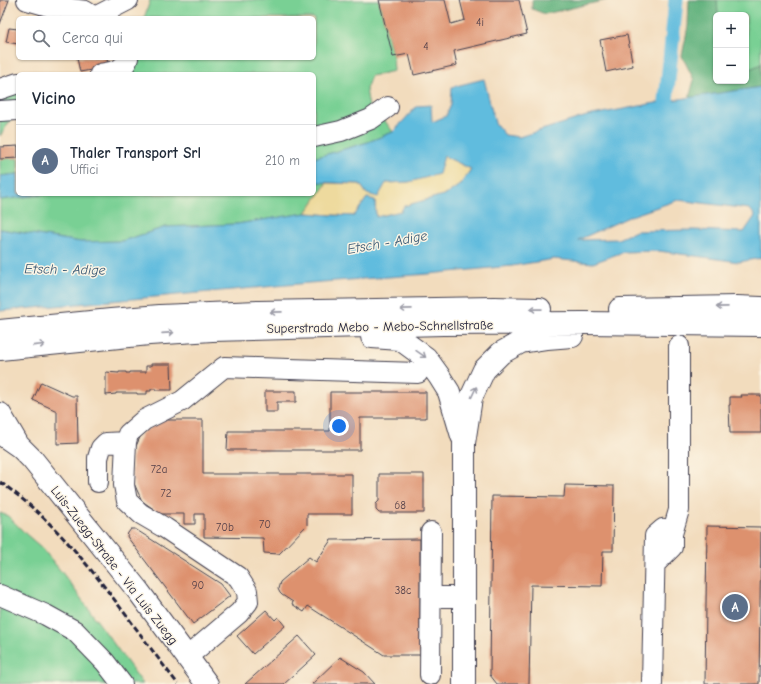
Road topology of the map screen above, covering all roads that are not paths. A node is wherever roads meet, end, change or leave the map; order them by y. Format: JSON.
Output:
{"nodes":[{"id":1,"x":27,"y":0,"type":"edge"},
{"id":2,"x":128,"y":0,"type":"edge"},
{"id":3,"x":93,"y":16,"type":"edge"},
{"id":4,"x":100,"y":16,"type":"edge"},
{"id":5,"x":128,"y":60,"type":"edge"},
{"id":6,"x":111,"y":72,"type":"edge"},
{"id":7,"x":16,"y":84,"type":"edge"},
{"id":8,"x":0,"y":89,"type":"edge"},
{"id":9,"x":388,"y":107,"type":"dead end"},
{"id":10,"x":16,"y":110,"type":"edge"},
{"id":11,"x":0,"y":111,"type":"edge"},
{"id":12,"x":316,"y":137,"type":"edge"},
{"id":13,"x":758,"y":320,"type":"edge"},
{"id":14,"x":347,"y":327,"type":"junction"},
{"id":15,"x":0,"y":331,"type":"edge"},
{"id":16,"x":679,"y":346,"type":"dead end"},
{"id":17,"x":0,"y":349,"type":"edge"},
{"id":18,"x":418,"y":373,"type":"dead end"},
{"id":19,"x":0,"y":414,"type":"edge"},
{"id":20,"x":0,"y":433,"type":"edge"},
{"id":21,"x":126,"y":442,"type":"junction"},
{"id":22,"x":464,"y":443,"type":"junction"},
{"id":23,"x":20,"y":447,"type":"junction"},
{"id":24,"x":98,"y":482,"type":"dead end"},
{"id":25,"x":431,"y":532,"type":"dead end"},
{"id":26,"x":0,"y":595,"type":"edge"},
{"id":27,"x":431,"y":597,"type":"junction"},
{"id":28,"x":464,"y":597,"type":"junction"},
{"id":29,"x":187,"y":657,"type":"junction"},
{"id":30,"x":430,"y":676,"type":"dead end"},
{"id":31,"x":122,"y":684,"type":"edge"},
{"id":32,"x":207,"y":684,"type":"edge"},
{"id":33,"x":464,"y":684,"type":"edge"},
{"id":34,"x":652,"y":684,"type":"edge"}],
"edges":[{"from":1,"to":3,"type":"street"},
{"from":2,"to":4,"type":"street"},
{"from":5,"to":6,"type":"street"},
{"from":7,"to":8,"type":"street"},
{"from":9,"to":12,"type":"street"},
{"from":10,"to":11,"type":"street"},
{"from":13,"to":14,"type":"main road","name":"Superstrada Mebo - Mebo-Schnellstraße"},
{"from":13,"to":15,"type":"main road","name":"Superstrada Mebo - Mebo-Schnellstraße","one_way":true},
{"from":22,"to":13,"type":"main road","one_way":true},
{"from":17,"to":14,"type":"main road","name":"Superstrada Mebo - Mebo-Schnellstraße","one_way":true},
{"from":14,"to":22,"type":"main road","one_way":true},
{"from":16,"to":34,"type":"street"},
{"from":18,"to":21,"type":"street"},
{"from":19,"to":23,"type":"main road","name":"Luis-Zuegg-Straße - Via Luis Zuegg"},
{"from":20,"to":23,"type":"main road","name":"Luis-Zuegg-Straße - Via Luis Zuegg"},
{"from":21,"to":24,"type":"street"},
{"from":21,"to":29,"type":"street"},
{"from":22,"to":28,"type":"main road"},
{"from":23,"to":29,"type":"main road","name":"Luis-Zuegg-Straße - Via Luis Zuegg"},
{"from":25,"to":27,"type":"street"},
{"from":26,"to":31,"type":"street"},
{"from":27,"to":28,"type":"street"},
{"from":27,"to":30,"type":"street"},
{"from":28,"to":33,"type":"main road"},
{"from":29,"to":32,"type":"main road","name":"Luis-Zuegg-Straße - Via Luis Zuegg"}]}
